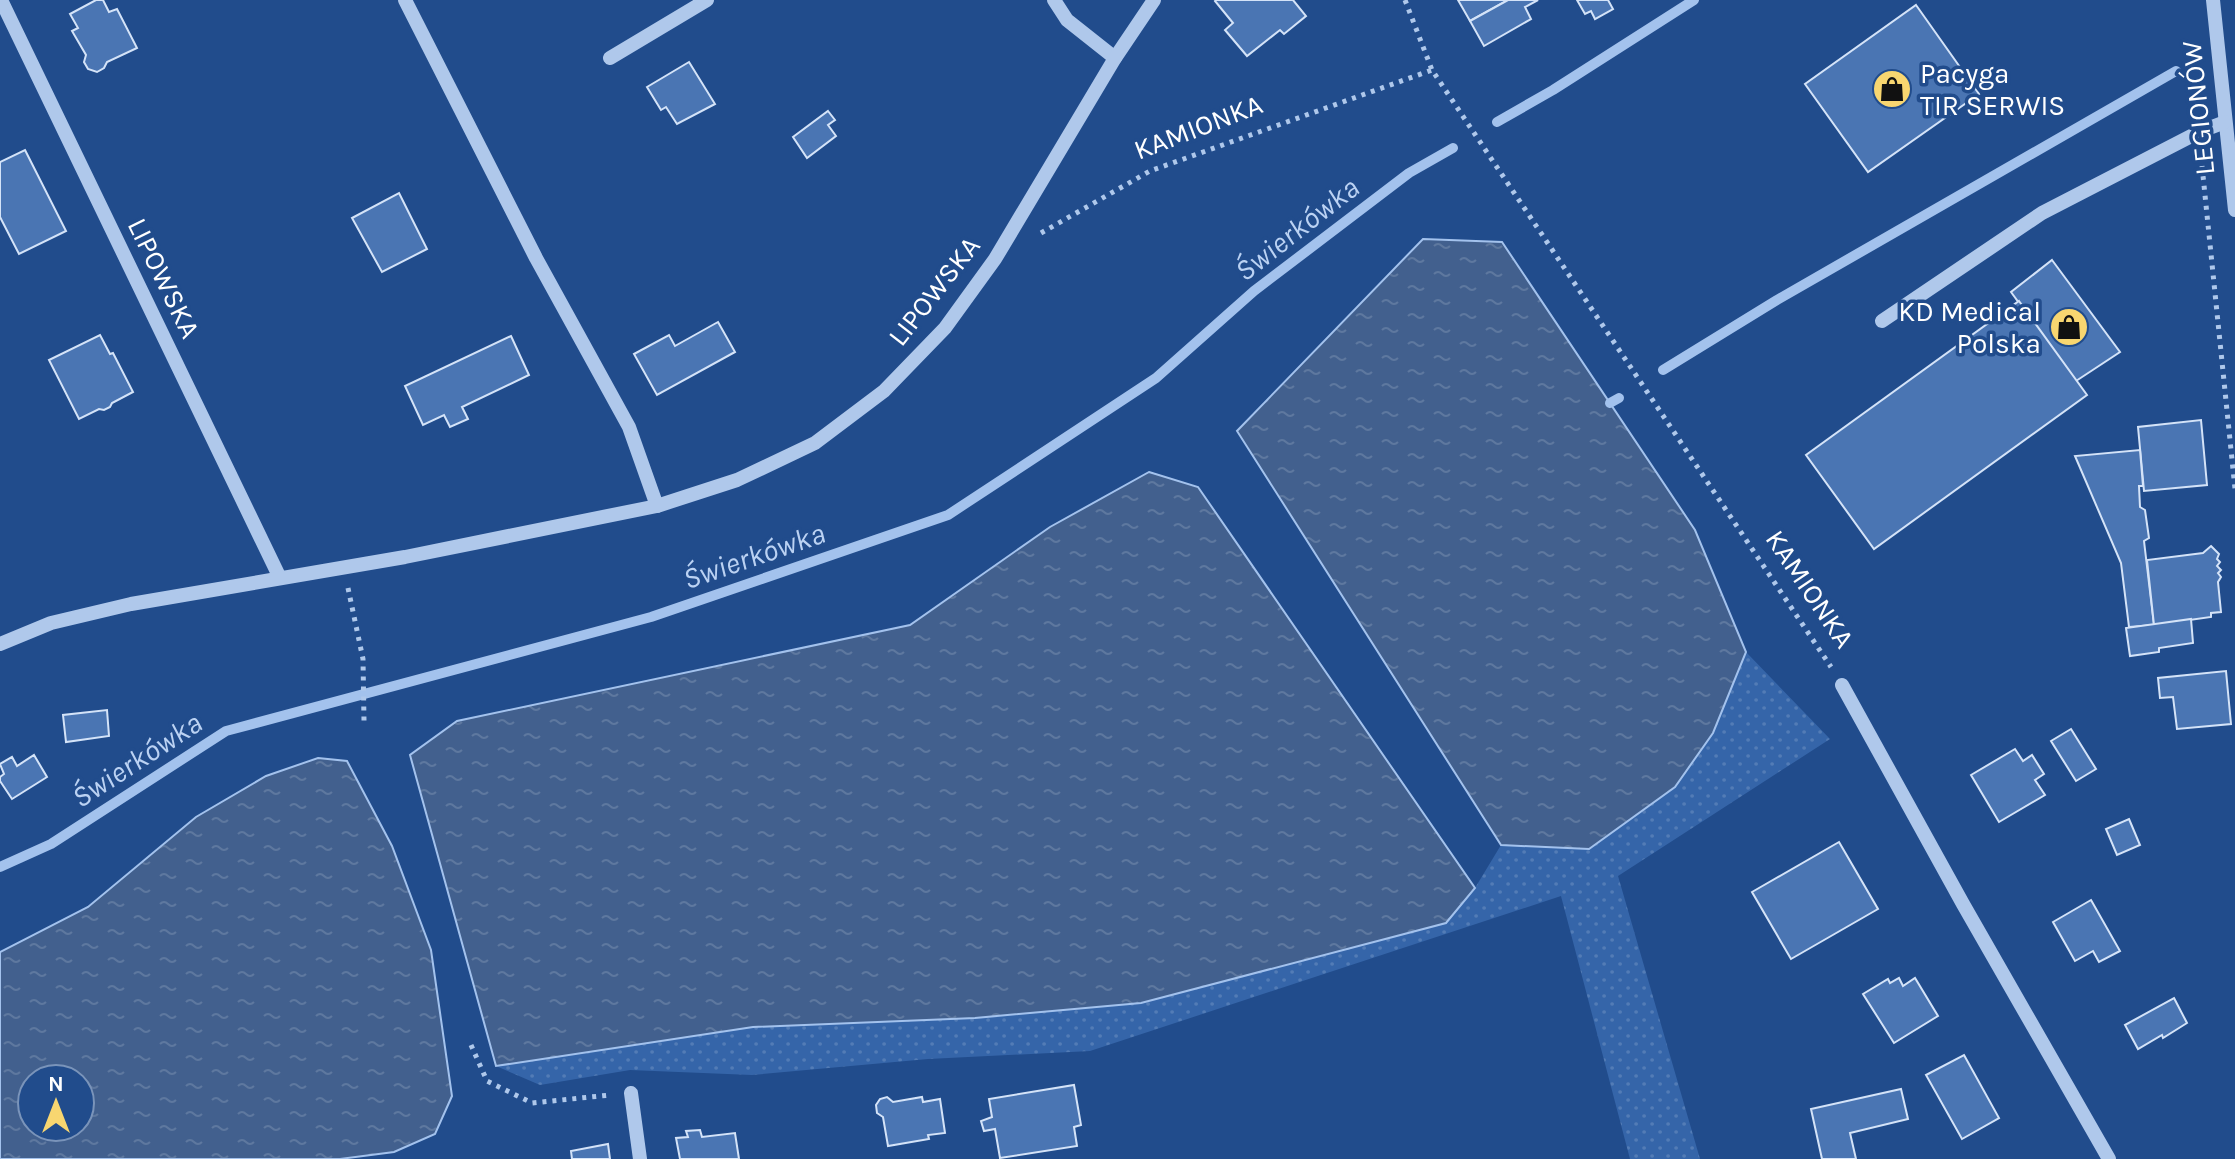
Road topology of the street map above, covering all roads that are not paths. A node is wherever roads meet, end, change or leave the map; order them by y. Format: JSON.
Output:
{"nodes":[{"id":1,"x":1,"y":0,"type":"edge"},
{"id":2,"x":405,"y":0,"type":"edge"},
{"id":3,"x":707,"y":0,"type":"edge"},
{"id":4,"x":1054,"y":0,"type":"edge"},
{"id":5,"x":1154,"y":0,"type":"edge"},
{"id":6,"x":2213,"y":0,"type":"edge"},
{"id":7,"x":610,"y":58,"type":"dead end"},
{"id":8,"x":1115,"y":58,"type":"junction"},
{"id":9,"x":2225,"y":122,"type":"junction"},
{"id":10,"x":2235,"y":210,"type":"edge"},
{"id":11,"x":1882,"y":321,"type":"dead end"},
{"id":12,"x":657,"y":506,"type":"junction"},
{"id":13,"x":280,"y":578,"type":"junction"},
{"id":14,"x":0,"y":644,"type":"edge"},
{"id":15,"x":1842,"y":685,"type":"road end"},
{"id":16,"x":631,"y":1093,"type":"road end"},
{"id":17,"x":640,"y":1159,"type":"edge"},
{"id":18,"x":2109,"y":1159,"type":"edge"}],
"edges":[{"from":1,"to":13,"type":"street","name":"LIPOWSKA"},
{"from":2,"to":12,"type":"street"},
{"from":3,"to":7,"type":"street"},
{"from":4,"to":8,"type":"street"},
{"from":5,"to":8,"type":"street","name":"LIPOWSKA"},
{"from":6,"to":9,"type":"street","name":"LEGIONÓW"},
{"from":8,"to":12,"type":"street","name":"LIPOWSKA"},
{"from":9,"to":10,"type":"street","name":"LEGIONÓW"},
{"from":9,"to":11,"type":"street"},
{"from":12,"to":13,"type":"street","name":"LIPOWSKA"},
{"from":13,"to":14,"type":"street","name":"LIPOWSKA"},
{"from":15,"to":18,"type":"street","name":"KAMIONKA"},
{"from":16,"to":17,"type":"street"}]}
